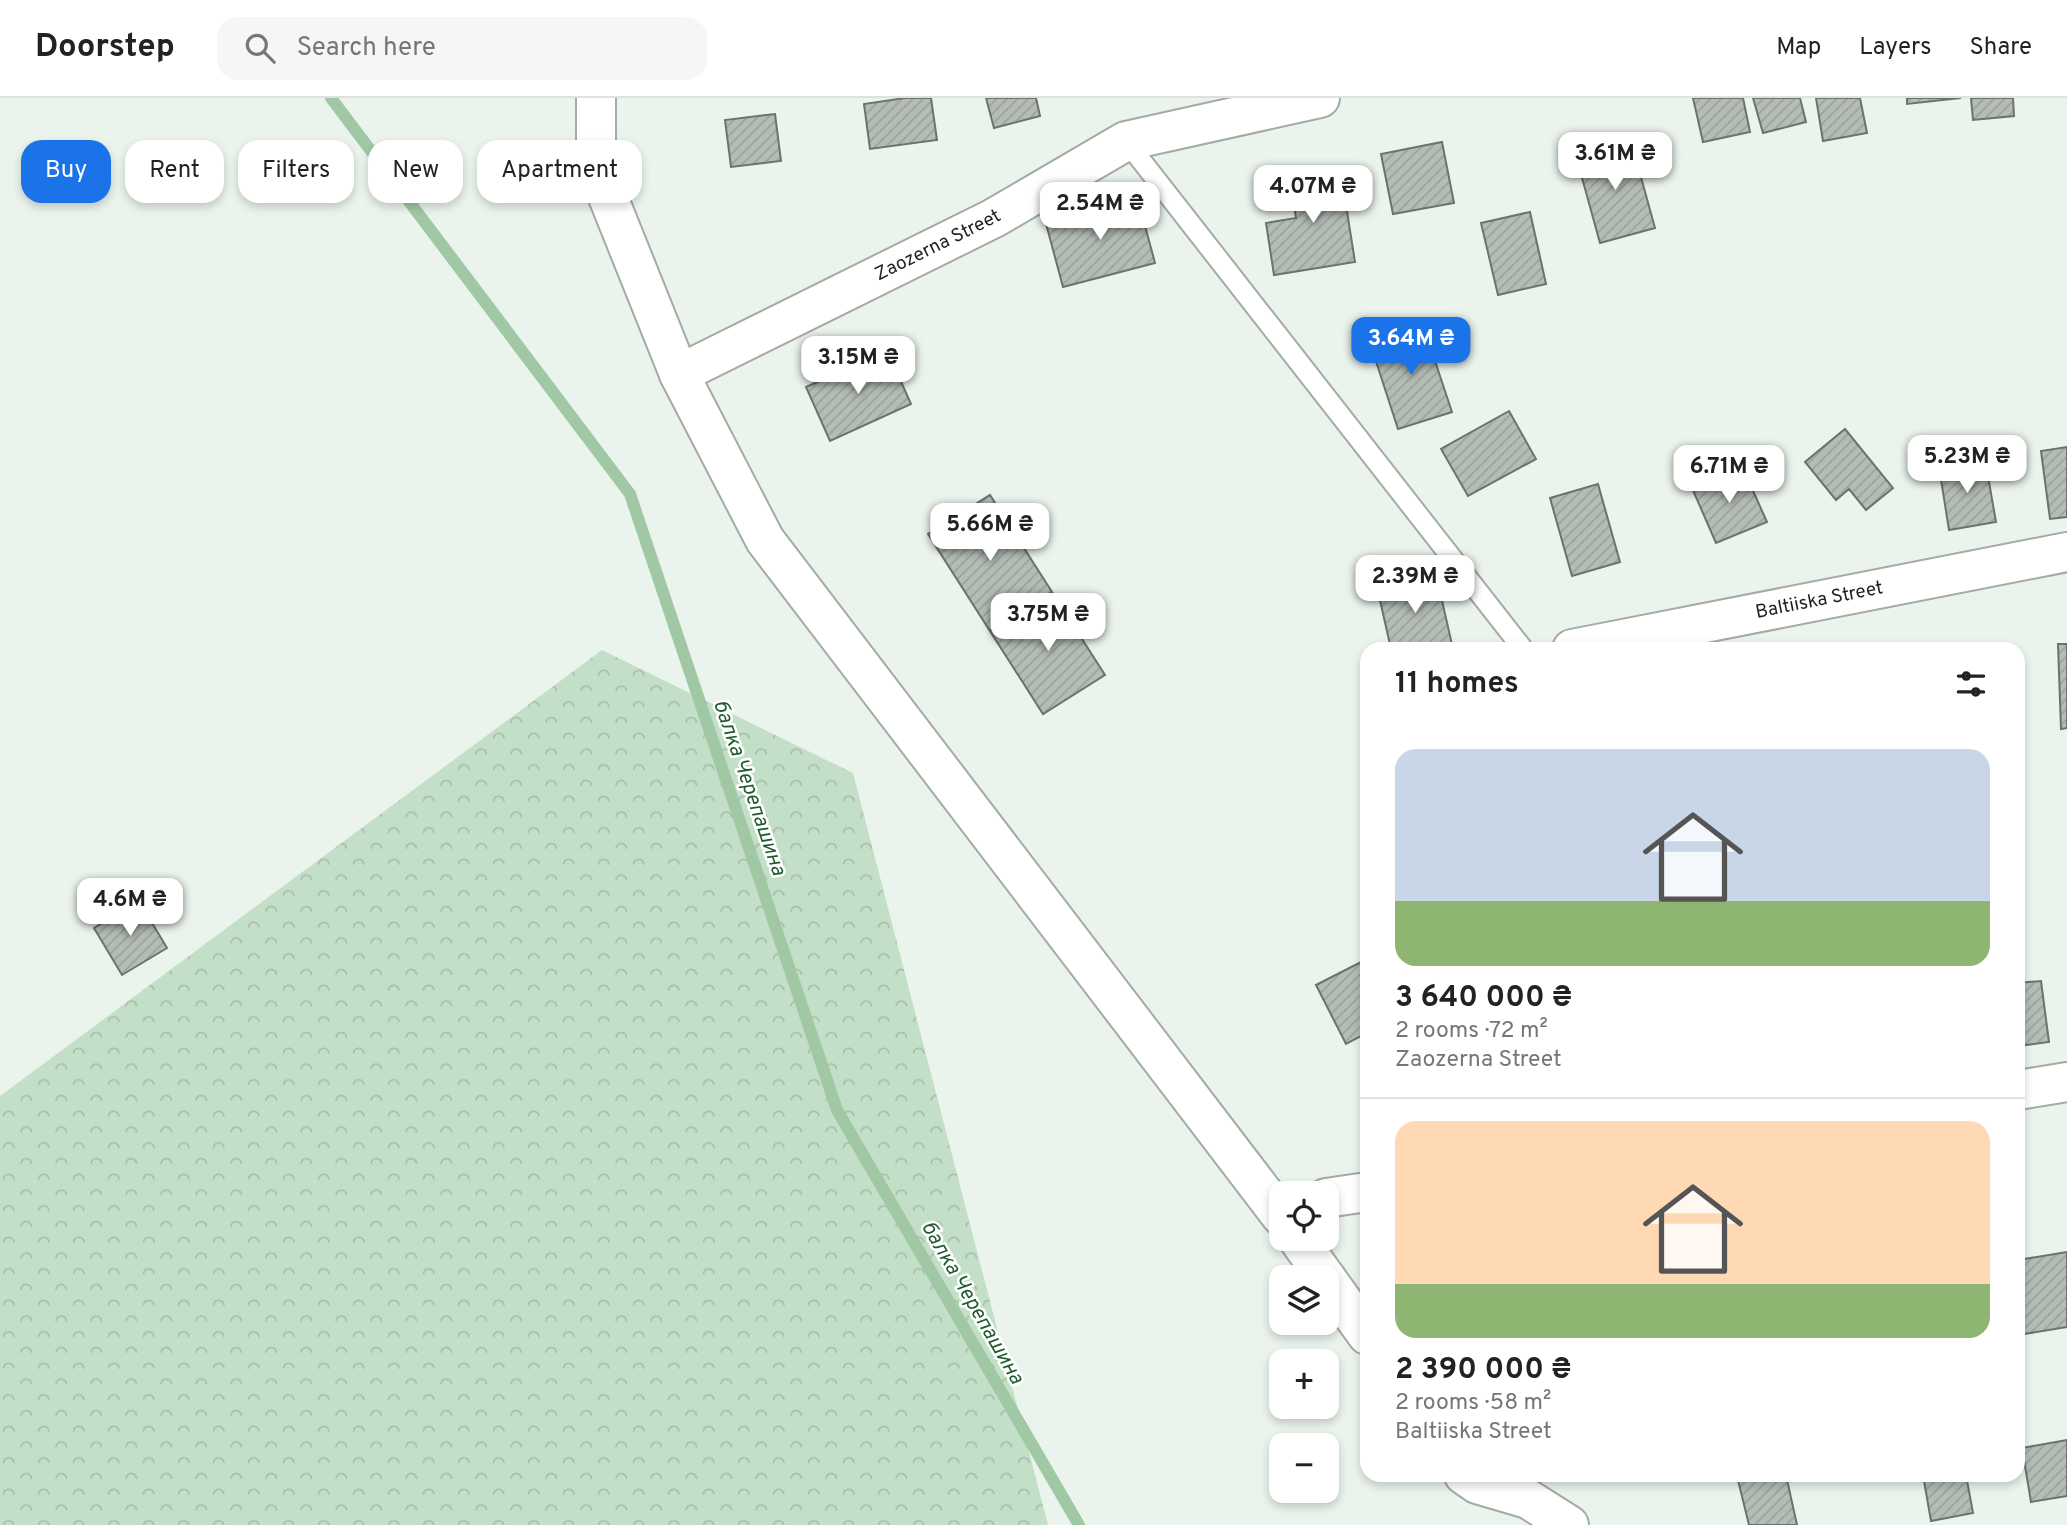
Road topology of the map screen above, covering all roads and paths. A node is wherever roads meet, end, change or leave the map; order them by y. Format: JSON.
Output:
{"nodes":[{"id":1,"x":596,"y":98,"type":"edge"},
{"id":2,"x":1321,"y":98,"type":"edge"},
{"id":3,"x":1126,"y":141,"type":"junction"},
{"id":4,"x":679,"y":374,"type":"junction"},
{"id":5,"x":2067,"y":552,"type":"edge"},
{"id":6,"x":1518,"y":642,"type":"edge"},
{"id":7,"x":1608,"y":642,"type":"edge"},
{"id":8,"x":2067,"y":1082,"type":"edge"},
{"id":9,"x":2025,"y":1089,"type":"edge"},
{"id":10,"x":1360,"y":1193,"type":"edge"},
{"id":11,"x":1339,"y":1196,"type":"edge"},
{"id":12,"x":1269,"y":1197,"type":"edge"},
{"id":13,"x":1339,"y":1296,"type":"edge"},
{"id":14,"x":1360,"y":1325,"type":"edge"},
{"id":15,"x":1474,"y":1482,"type":"edge"},
{"id":16,"x":1569,"y":1525,"type":"edge"}],
"edges":[{"from":1,"to":4,"type":"street"},
{"from":2,"to":3,"type":"street","name":"Zaozerna Street"},
{"from":3,"to":4,"type":"street","name":"Zaozerna Street"},
{"from":3,"to":6,"type":"lane"},
{"from":4,"to":12,"type":"street"},
{"from":5,"to":7,"type":"street","name":"Baltiiska Street"},
{"from":8,"to":9,"type":"street"},
{"from":10,"to":11,"type":"street"},
{"from":13,"to":14,"type":"street"},
{"from":15,"to":16,"type":"street"}]}
